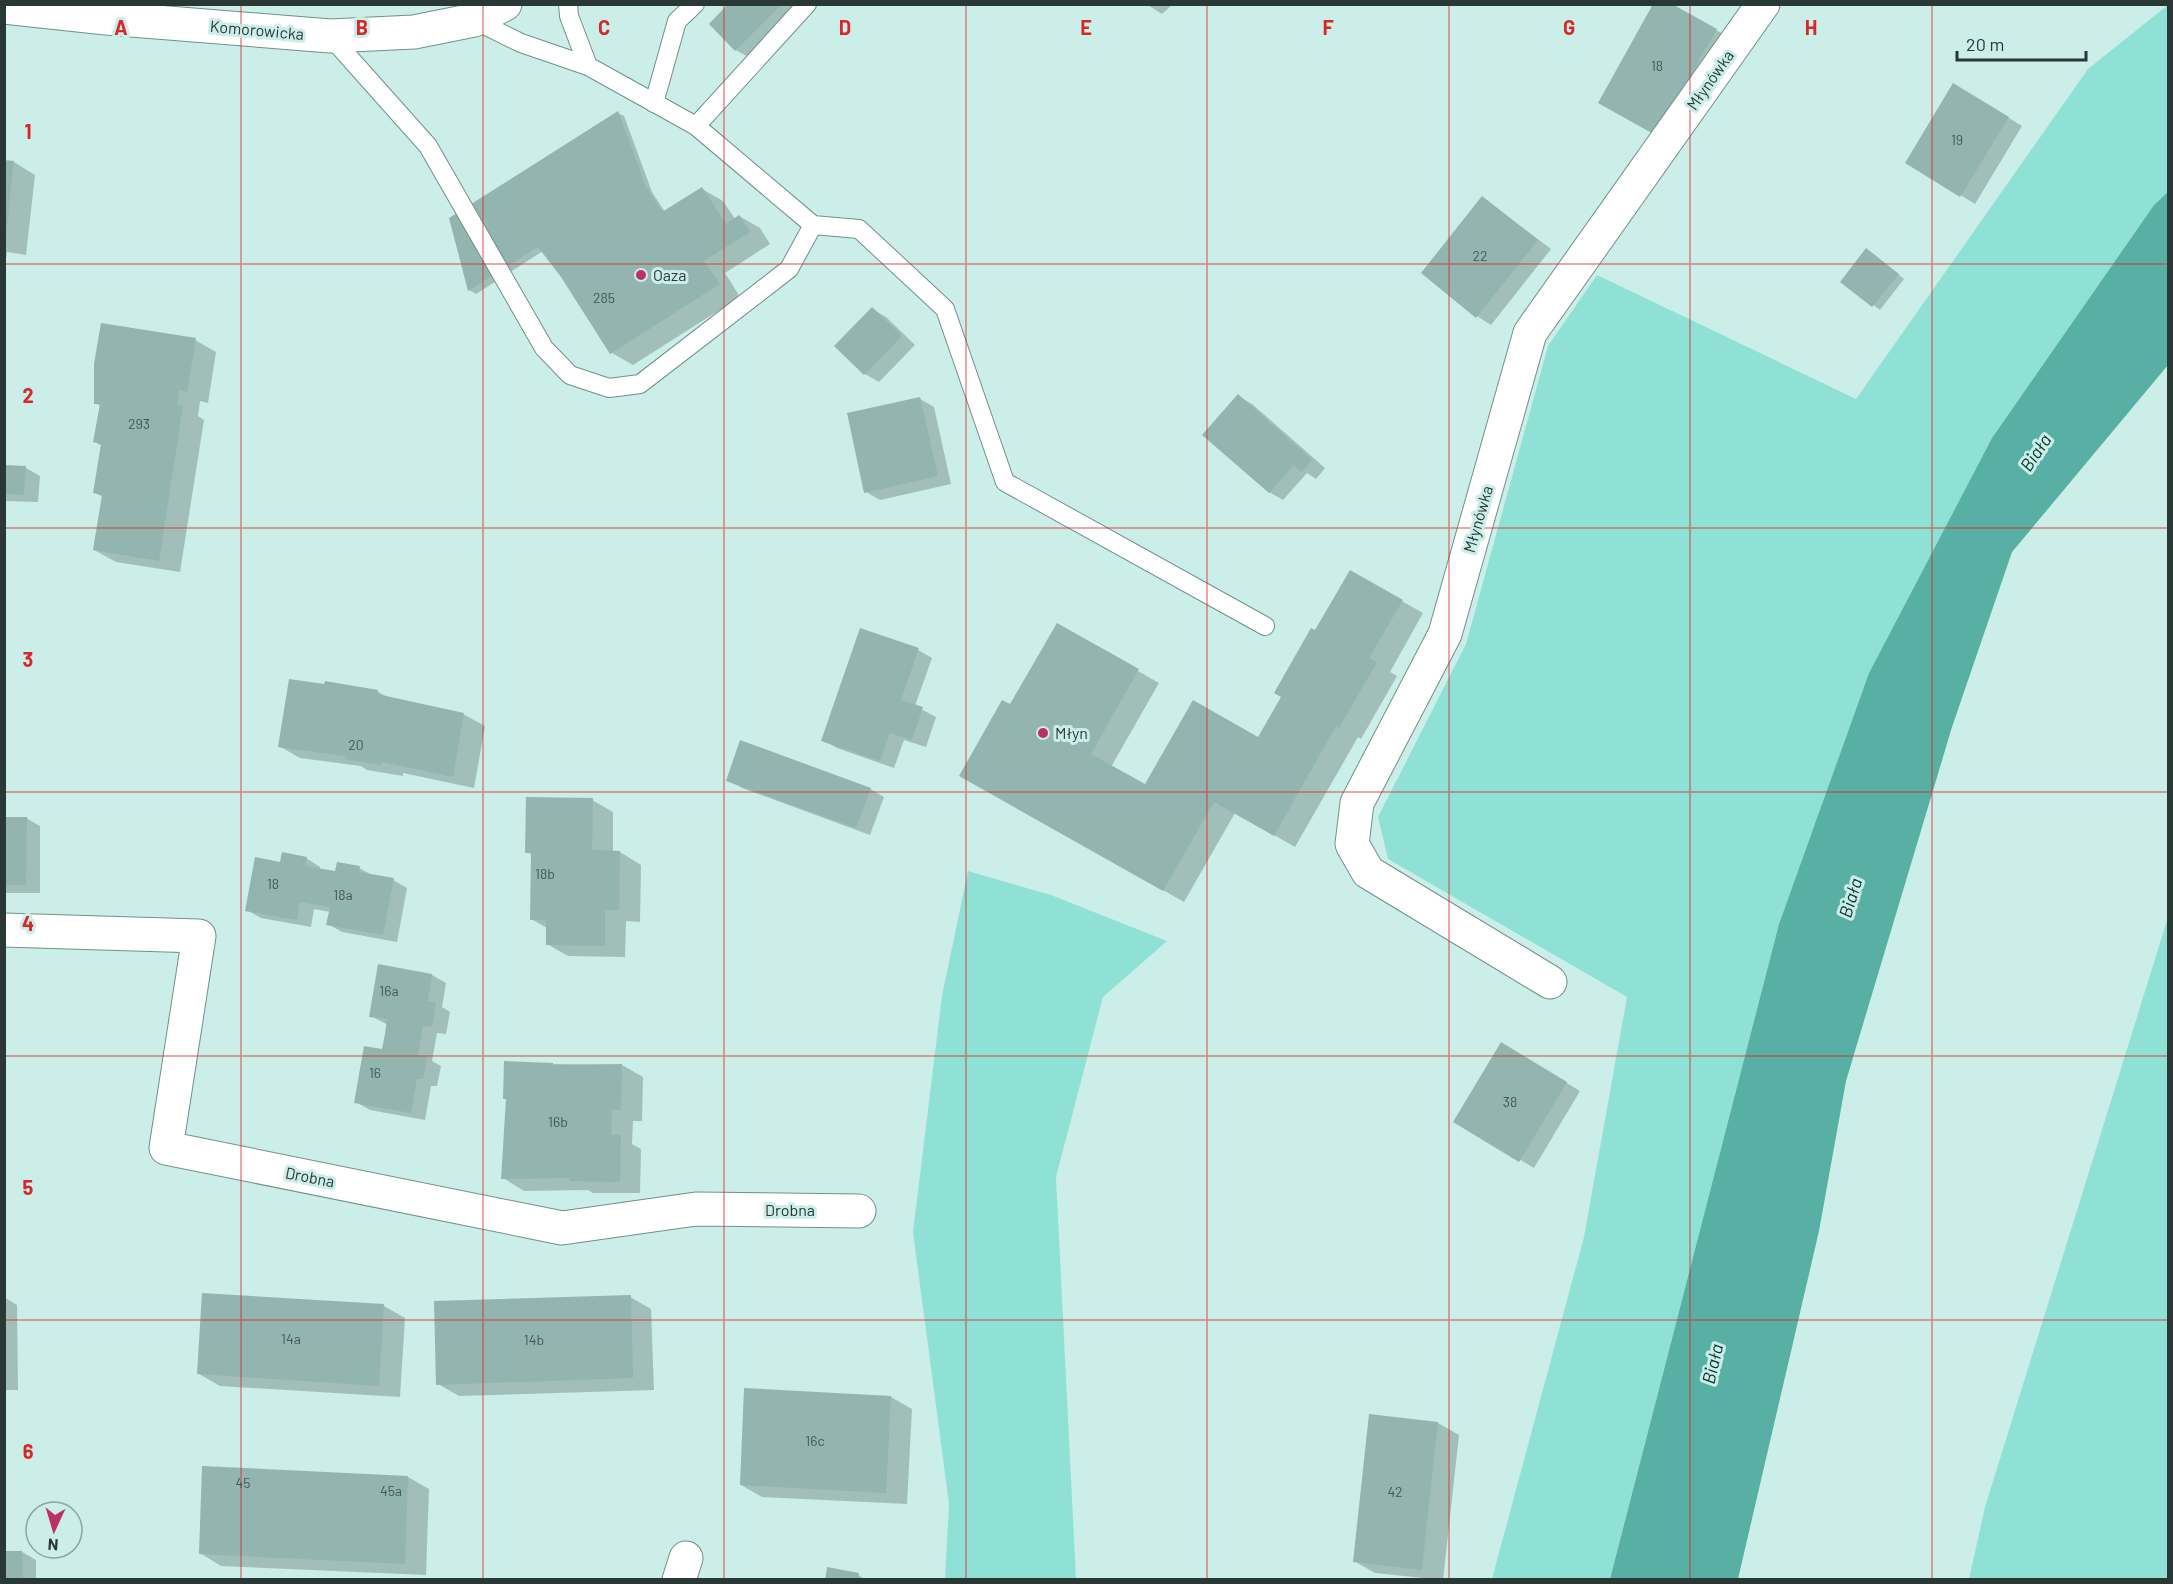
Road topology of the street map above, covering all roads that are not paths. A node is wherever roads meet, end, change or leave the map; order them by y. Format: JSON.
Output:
{"nodes":[{"id":1,"x":505,"y":4,"type":"edge"},
{"id":2,"x":568,"y":4,"type":"edge"},
{"id":3,"x":695,"y":4,"type":"edge"},
{"id":4,"x":807,"y":4,"type":"edge"},
{"id":5,"x":1763,"y":4,"type":"edge"},
{"id":6,"x":4,"y":7,"type":"edge"},
{"id":7,"x":474,"y":21,"type":"junction"},
{"id":8,"x":330,"y":36,"type":"junction"},
{"id":9,"x":588,"y":66,"type":"junction"},
{"id":10,"x":654,"y":103,"type":"junction"},
{"id":11,"x":696,"y":126,"type":"junction"},
{"id":12,"x":813,"y":225,"type":"junction"},
{"id":13,"x":1265,"y":626,"type":"dead end"},
{"id":14,"x":4,"y":930,"type":"edge"},
{"id":15,"x":1550,"y":982,"type":"dead end"},
{"id":16,"x":859,"y":1211,"type":"dead end"}],
"edges":[{"from":1,"to":7,"type":"street","name":"Komorowicka"},
{"from":2,"to":9,"type":"lane"},
{"from":3,"to":10,"type":"lane"},
{"from":4,"to":11,"type":"lane"},
{"from":5,"to":15,"type":"street","name":"Młynówka"},
{"from":6,"to":8,"type":"street","name":"Komorowicka"},
{"from":7,"to":8,"type":"street","name":"Komorowicka"},
{"from":7,"to":9,"type":"lane"},
{"from":8,"to":12,"type":"lane"},
{"from":9,"to":10,"type":"lane"},
{"from":10,"to":11,"type":"lane"},
{"from":11,"to":12,"type":"lane"},
{"from":12,"to":13,"type":"lane"},
{"from":14,"to":16,"type":"street","name":"Drobna"}]}
